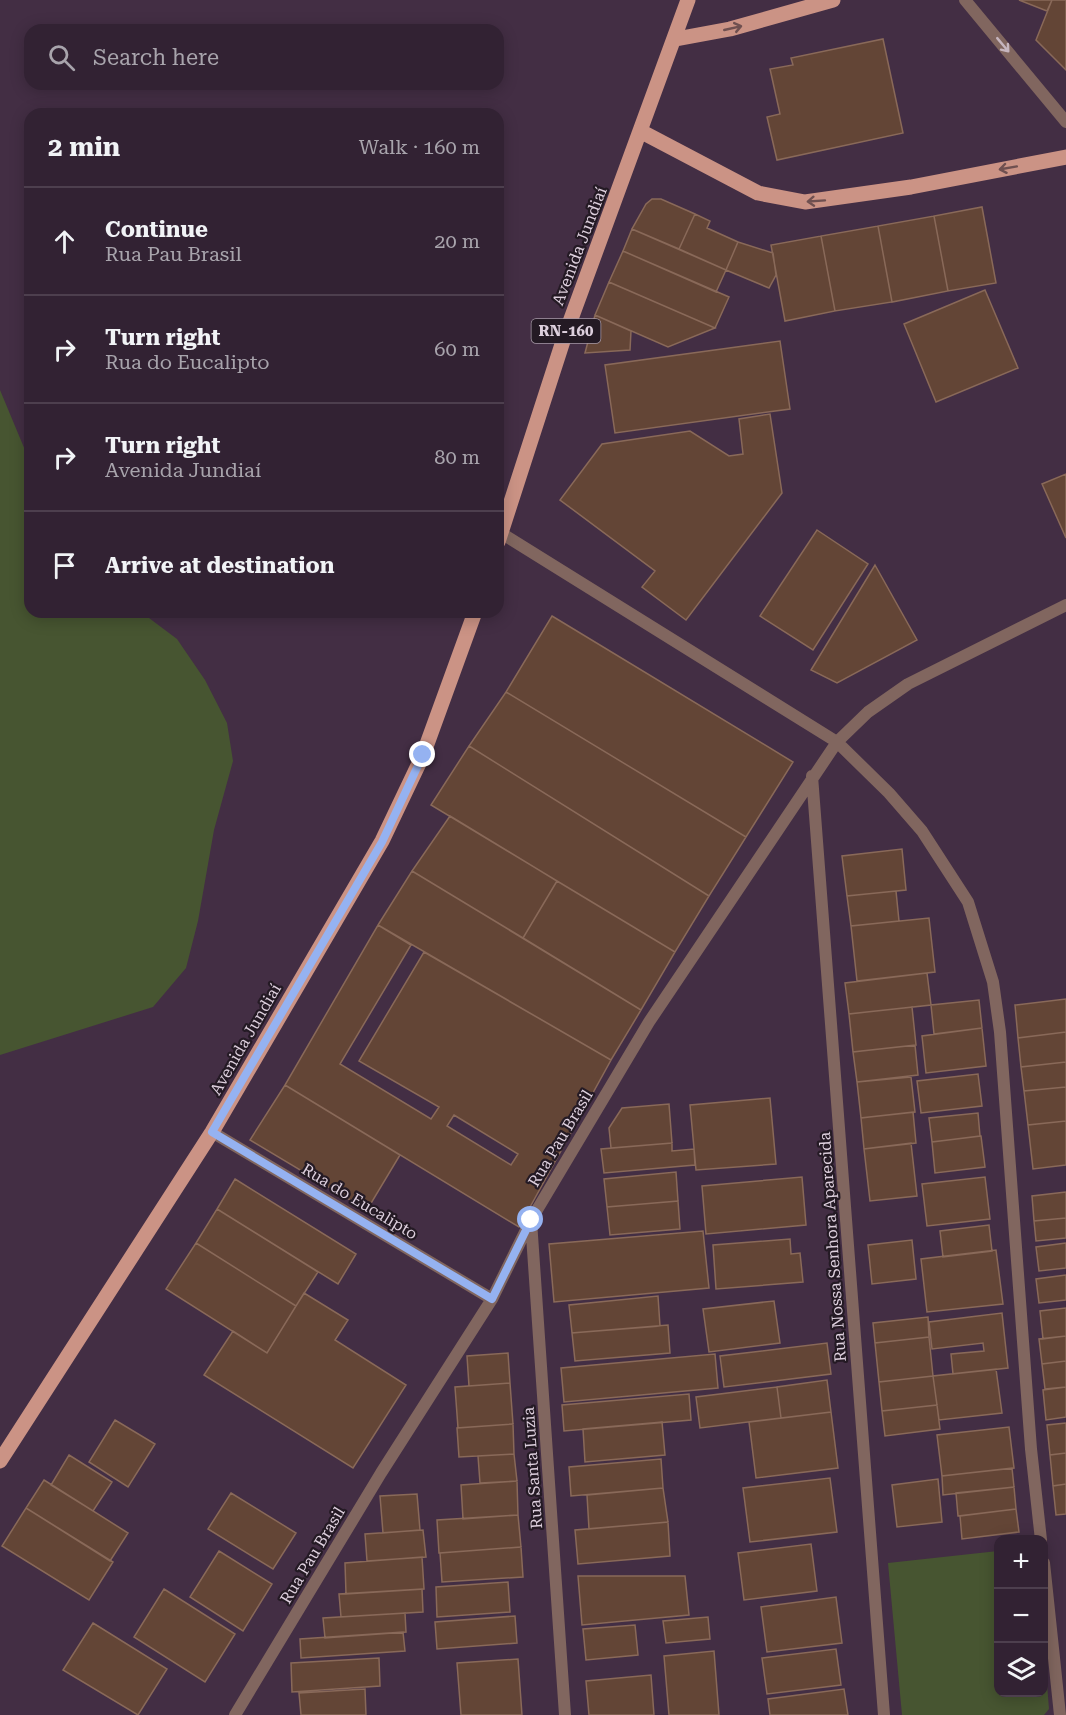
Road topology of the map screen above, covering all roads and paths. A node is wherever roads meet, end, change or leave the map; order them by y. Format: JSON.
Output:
{"nodes":[{"id":1,"x":688,"y":0,"type":"edge"},
{"id":2,"x":833,"y":0,"type":"edge"},
{"id":3,"x":965,"y":0,"type":"edge"},
{"id":4,"x":676,"y":39,"type":"junction"},
{"id":5,"x":1066,"y":122,"type":"edge"},
{"id":6,"x":642,"y":132,"type":"junction"},
{"id":7,"x":1066,"y":157,"type":"edge"},
{"id":8,"x":504,"y":522,"type":"edge"},
{"id":9,"x":504,"y":540,"type":"edge"},
{"id":10,"x":1066,"y":605,"type":"edge"},
{"id":11,"x":473,"y":618,"type":"edge"},
{"id":12,"x":837,"y":742,"type":"junction"},
{"id":13,"x":812,"y":776,"type":"junction"},
{"id":14,"x":212,"y":1132,"type":"junction"},
{"id":15,"x":531,"y":1220,"type":"junction"},
{"id":16,"x":492,"y":1299,"type":"junction"},
{"id":17,"x":0,"y":1461,"type":"edge"},
{"id":18,"x":1041,"y":1535,"type":"edge"},
{"id":19,"x":1047,"y":1589,"type":"edge"},
{"id":20,"x":235,"y":1715,"type":"edge"},
{"id":21,"x":566,"y":1715,"type":"edge"},
{"id":22,"x":884,"y":1715,"type":"edge"},
{"id":23,"x":1060,"y":1715,"type":"edge"}],
"edges":[{"from":1,"to":4,"type":"main road","name":"Avenida Jundiaí","number":"RN-160"},
{"from":4,"to":2,"type":"main road","one_way":true},
{"from":3,"to":5,"type":"street","one_way":true},
{"from":4,"to":6,"type":"main road","name":"Avenida Jundiaí","number":"RN-160"},
{"from":7,"to":6,"type":"main road","one_way":true},
{"from":6,"to":8,"type":"main road","name":"Avenida Jundiaí","number":"RN-160"},
{"from":9,"to":12,"type":"street"},
{"from":10,"to":12,"type":"street","name":"Rua Pau Brasil"},
{"from":11,"to":14,"type":"main road","name":"Avenida Jundiaí"},
{"from":12,"to":13,"type":"street","name":"Rua Pau Brasil"},
{"from":12,"to":18,"type":"street"},
{"from":13,"to":15,"type":"street","name":"Rua Pau Brasil"},
{"from":13,"to":22,"type":"street","name":"Rua Nossa Senhora Aparecida"},
{"from":14,"to":16,"type":"street","name":"Rua do Eucalipto"},
{"from":14,"to":17,"type":"main road","name":"Avenida Jundiaí"},
{"from":15,"to":16,"type":"street","name":"Rua Pau Brasil"},
{"from":15,"to":21,"type":"street","name":"Rua Santa Luzia"},
{"from":16,"to":20,"type":"street","name":"Rua Pau Brasil"},
{"from":19,"to":23,"type":"street"}]}
